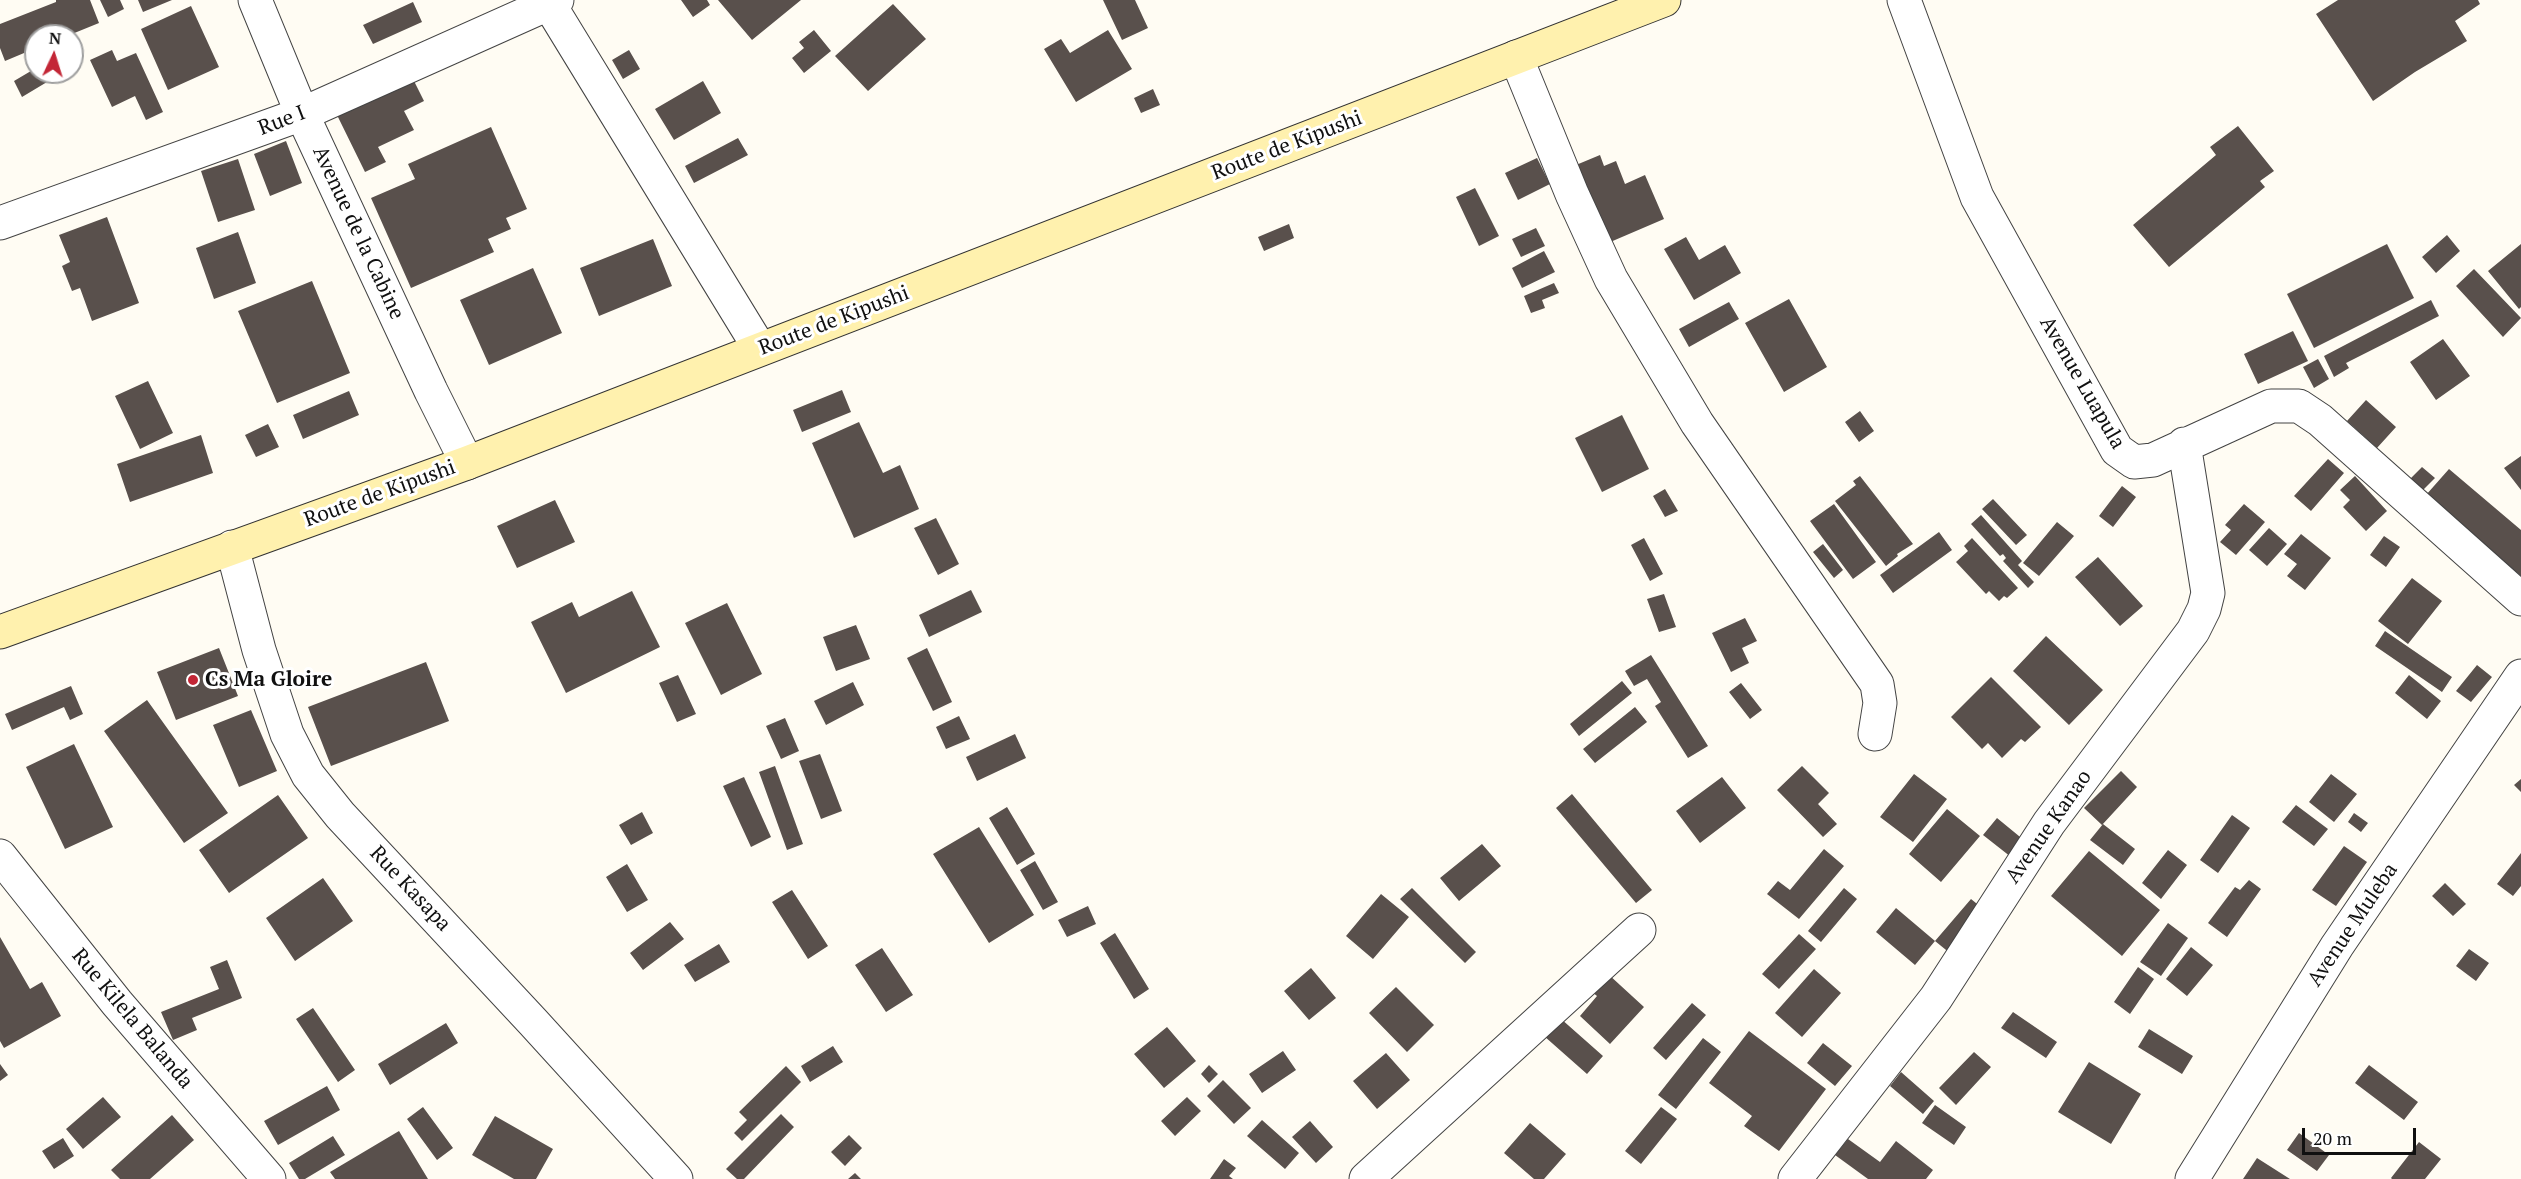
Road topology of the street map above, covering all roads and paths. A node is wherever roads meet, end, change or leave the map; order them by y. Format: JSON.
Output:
{"nodes":[{"id":1,"x":255,"y":0,"type":"edge"},
{"id":2,"x":1664,"y":0,"type":"edge"},
{"id":3,"x":1904,"y":0,"type":"edge"},
{"id":4,"x":553,"y":2,"type":"edge"},
{"id":5,"x":1516,"y":57,"type":"junction"},
{"id":6,"x":302,"y":114,"type":"junction"},
{"id":7,"x":0,"y":223,"type":"edge"},
{"id":8,"x":760,"y":349,"type":"junction"},
{"id":9,"x":2184,"y":444,"type":"junction"},
{"id":10,"x":467,"y":463,"type":"junction"},
{"id":11,"x":232,"y":547,"type":"junction"},
{"id":12,"x":2521,"y":599,"type":"edge"},
{"id":13,"x":0,"y":632,"type":"edge"},
{"id":14,"x":2521,"y":676,"type":"edge"},
{"id":15,"x":1875,"y":734,"type":"dead end"},
{"id":16,"x":0,"y":856,"type":"edge"},
{"id":17,"x":1639,"y":930,"type":"dead end"},
{"id":18,"x":269,"y":1179,"type":"edge"},
{"id":19,"x":676,"y":1179,"type":"edge"},
{"id":20,"x":1366,"y":1179,"type":"edge"},
{"id":21,"x":1795,"y":1179,"type":"edge"},
{"id":22,"x":2192,"y":1179,"type":"edge"}],
"edges":[{"from":1,"to":6,"type":"street","name":"Avenue de la Cabine"},
{"from":2,"to":5,"type":"main road","name":"Route de Kipushi"},
{"from":3,"to":9,"type":"street","name":"Avenue Luapula"},
{"from":4,"to":6,"type":"street","name":"Rue I"},
{"from":4,"to":8,"type":"street"},
{"from":5,"to":8,"type":"main road","name":"Route de Kipushi"},
{"from":5,"to":15,"type":"street"},
{"from":6,"to":7,"type":"street","name":"Rue I"},
{"from":6,"to":10,"type":"street","name":"Avenue de la Cabine"},
{"from":8,"to":10,"type":"main road","name":"Route de Kipushi"},
{"from":9,"to":12,"type":"street","name":"Avenue Luapula"},
{"from":9,"to":21,"type":"street","name":"Avenue Kanao"},
{"from":10,"to":11,"type":"main road","name":"Route de Kipushi"},
{"from":11,"to":13,"type":"main road","name":"Route de Kipushi"},
{"from":11,"to":19,"type":"street","name":"Rue Kasapa"},
{"from":14,"to":22,"type":"street","name":"Avenue Muleba"},
{"from":16,"to":18,"type":"street","name":"Rue Kilela Balanda"},
{"from":17,"to":20,"type":"street"}]}
